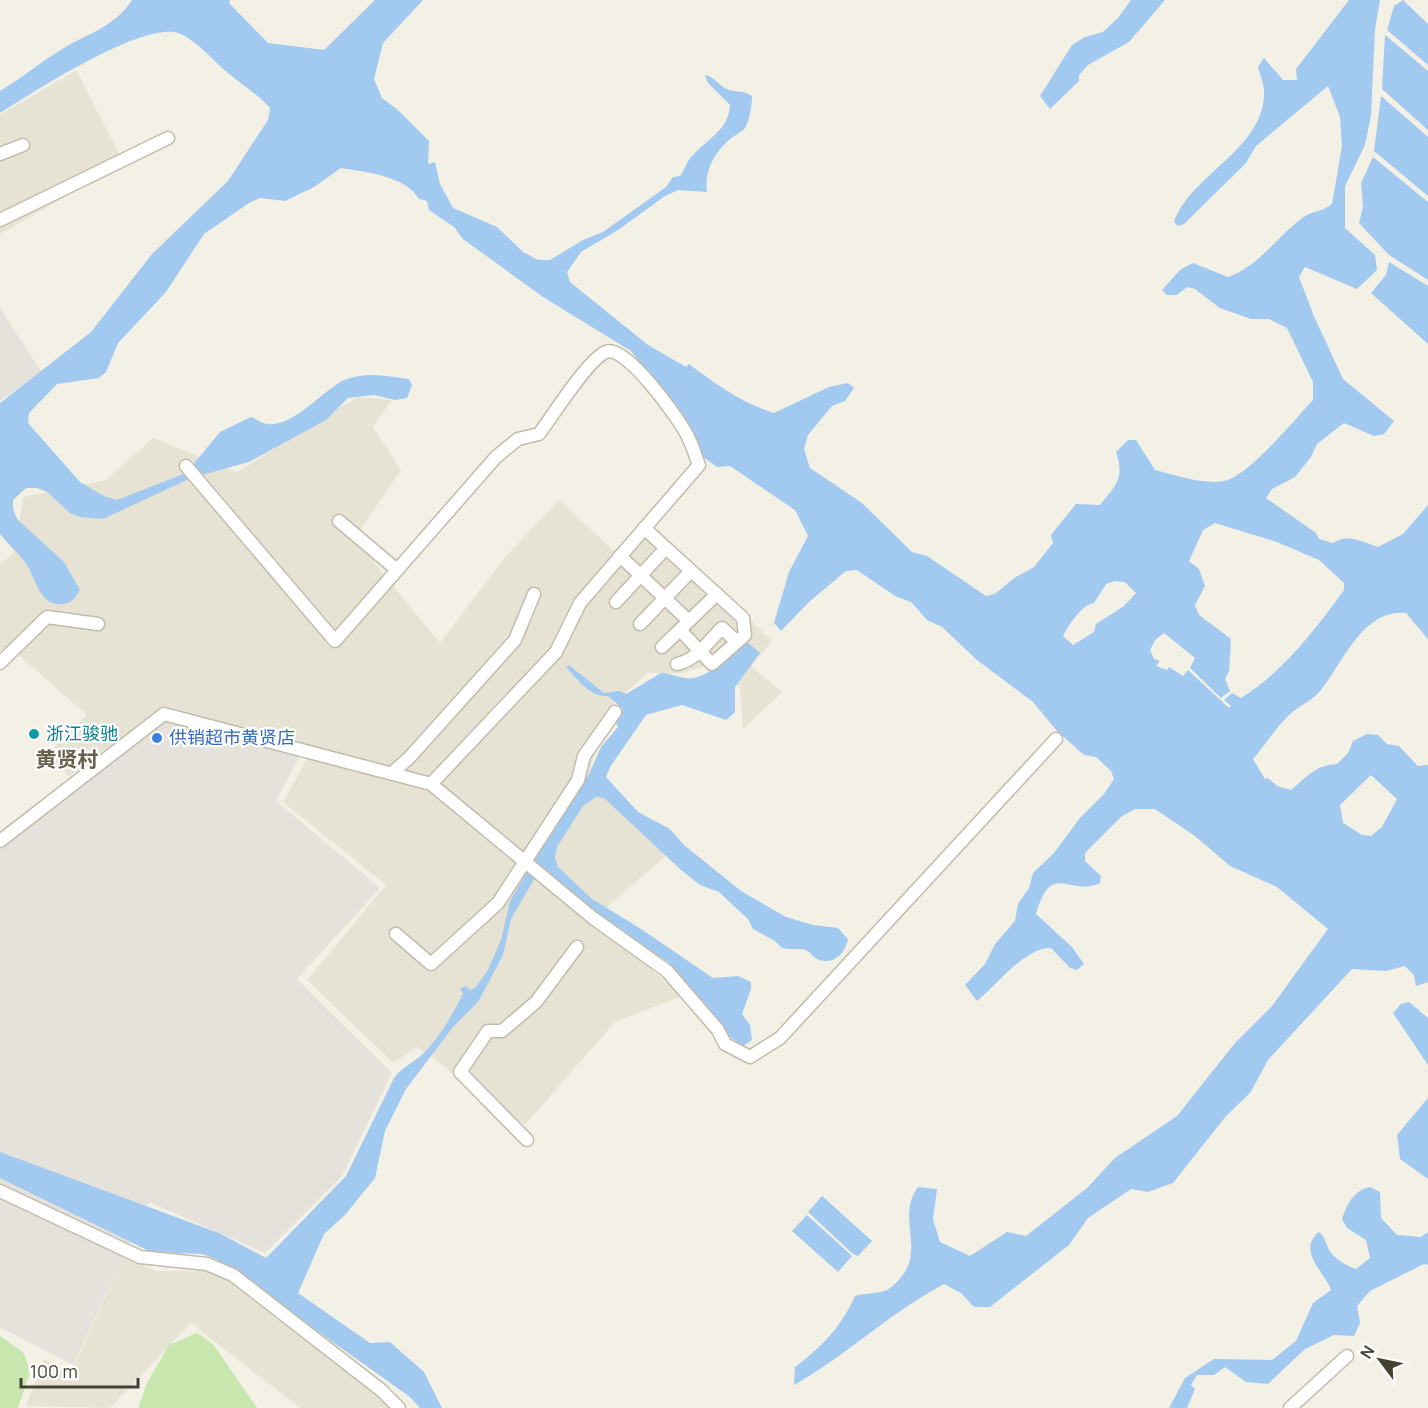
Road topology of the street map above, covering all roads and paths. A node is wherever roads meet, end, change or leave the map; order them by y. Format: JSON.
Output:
{"nodes":[{"id":1,"x":168,"y":138,"type":"dead end"},
{"id":2,"x":23,"y":145,"type":"dead end"},
{"id":3,"x":0,"y":154,"type":"edge"},
{"id":4,"x":0,"y":220,"type":"edge"},
{"id":5,"x":190,"y":471,"type":"dead end"},
{"id":6,"x":339,"y":521,"type":"dead end"},
{"id":7,"x":644,"y":528,"type":"junction"},
{"id":8,"x":666,"y":548,"type":"junction"},
{"id":9,"x":620,"y":556,"type":"junction"},
{"id":10,"x":397,"y":570,"type":"junction"},
{"id":11,"x":691,"y":571,"type":"junction"},
{"id":12,"x":641,"y":574,"type":"junction"},
{"id":13,"x":534,"y":594,"type":"dead end"},
{"id":14,"x":717,"y":594,"type":"junction"},
{"id":15,"x":666,"y":597,"type":"junction"},
{"id":16,"x":616,"y":602,"type":"dead end"},
{"id":17,"x":98,"y":624,"type":"dead end"},
{"id":18,"x":640,"y":624,"type":"dead end"},
{"id":19,"x":685,"y":625,"type":"junction"},
{"id":20,"x":737,"y":642,"type":"junction"},
{"id":21,"x":662,"y":647,"type":"dead end"},
{"id":22,"x":700,"y":651,"type":"junction"},
{"id":23,"x":0,"y":663,"type":"edge"},
{"id":24,"x":677,"y":664,"type":"dead end"},
{"id":25,"x":615,"y":712,"type":"dead end"},
{"id":26,"x":1056,"y":739,"type":"dead end"},
{"id":27,"x":392,"y":773,"type":"junction"},
{"id":28,"x":431,"y":784,"type":"junction"},
{"id":29,"x":0,"y":841,"type":"edge"},
{"id":30,"x":531,"y":867,"type":"junction"},
{"id":31,"x":396,"y":934,"type":"dead end"},
{"id":32,"x":577,"y":947,"type":"dead end"},
{"id":33,"x":527,"y":1140,"type":"dead end"},
{"id":34,"x":0,"y":1191,"type":"edge"},
{"id":35,"x":1347,"y":1356,"type":"dead end"},
{"id":36,"x":399,"y":1408,"type":"edge"},
{"id":37,"x":1290,"y":1408,"type":"edge"}],
"edges":[{"from":1,"to":4,"type":"street"},
{"from":2,"to":3,"type":"street"},
{"from":5,"to":10,"type":"street"},
{"from":6,"to":10,"type":"street"},
{"from":7,"to":8,"type":"street"},
{"from":7,"to":9,"type":"street"},
{"from":7,"to":10,"type":"street"},
{"from":8,"to":11,"type":"street"},
{"from":8,"to":12,"type":"street"},
{"from":9,"to":12,"type":"street"},
{"from":9,"to":28,"type":"street"},
{"from":11,"to":14,"type":"street"},
{"from":11,"to":15,"type":"street"},
{"from":12,"to":15,"type":"street"},
{"from":12,"to":16,"type":"street"},
{"from":13,"to":27,"type":"street"},
{"from":14,"to":19,"type":"street"},
{"from":14,"to":20,"type":"street"},
{"from":15,"to":18,"type":"street"},
{"from":15,"to":19,"type":"street"},
{"from":17,"to":23,"type":"street"},
{"from":19,"to":21,"type":"street"},
{"from":19,"to":22,"type":"street"},
{"from":20,"to":22,"type":"street"},
{"from":20,"to":22,"type":"street"},
{"from":22,"to":24,"type":"street"},
{"from":25,"to":30,"type":"street"},
{"from":26,"to":30,"type":"street"},
{"from":27,"to":28,"type":"street"},
{"from":27,"to":29,"type":"street"},
{"from":28,"to":30,"type":"street"},
{"from":30,"to":31,"type":"street"},
{"from":32,"to":33,"type":"street"},
{"from":34,"to":36,"type":"street"},
{"from":35,"to":37,"type":"street"}]}
